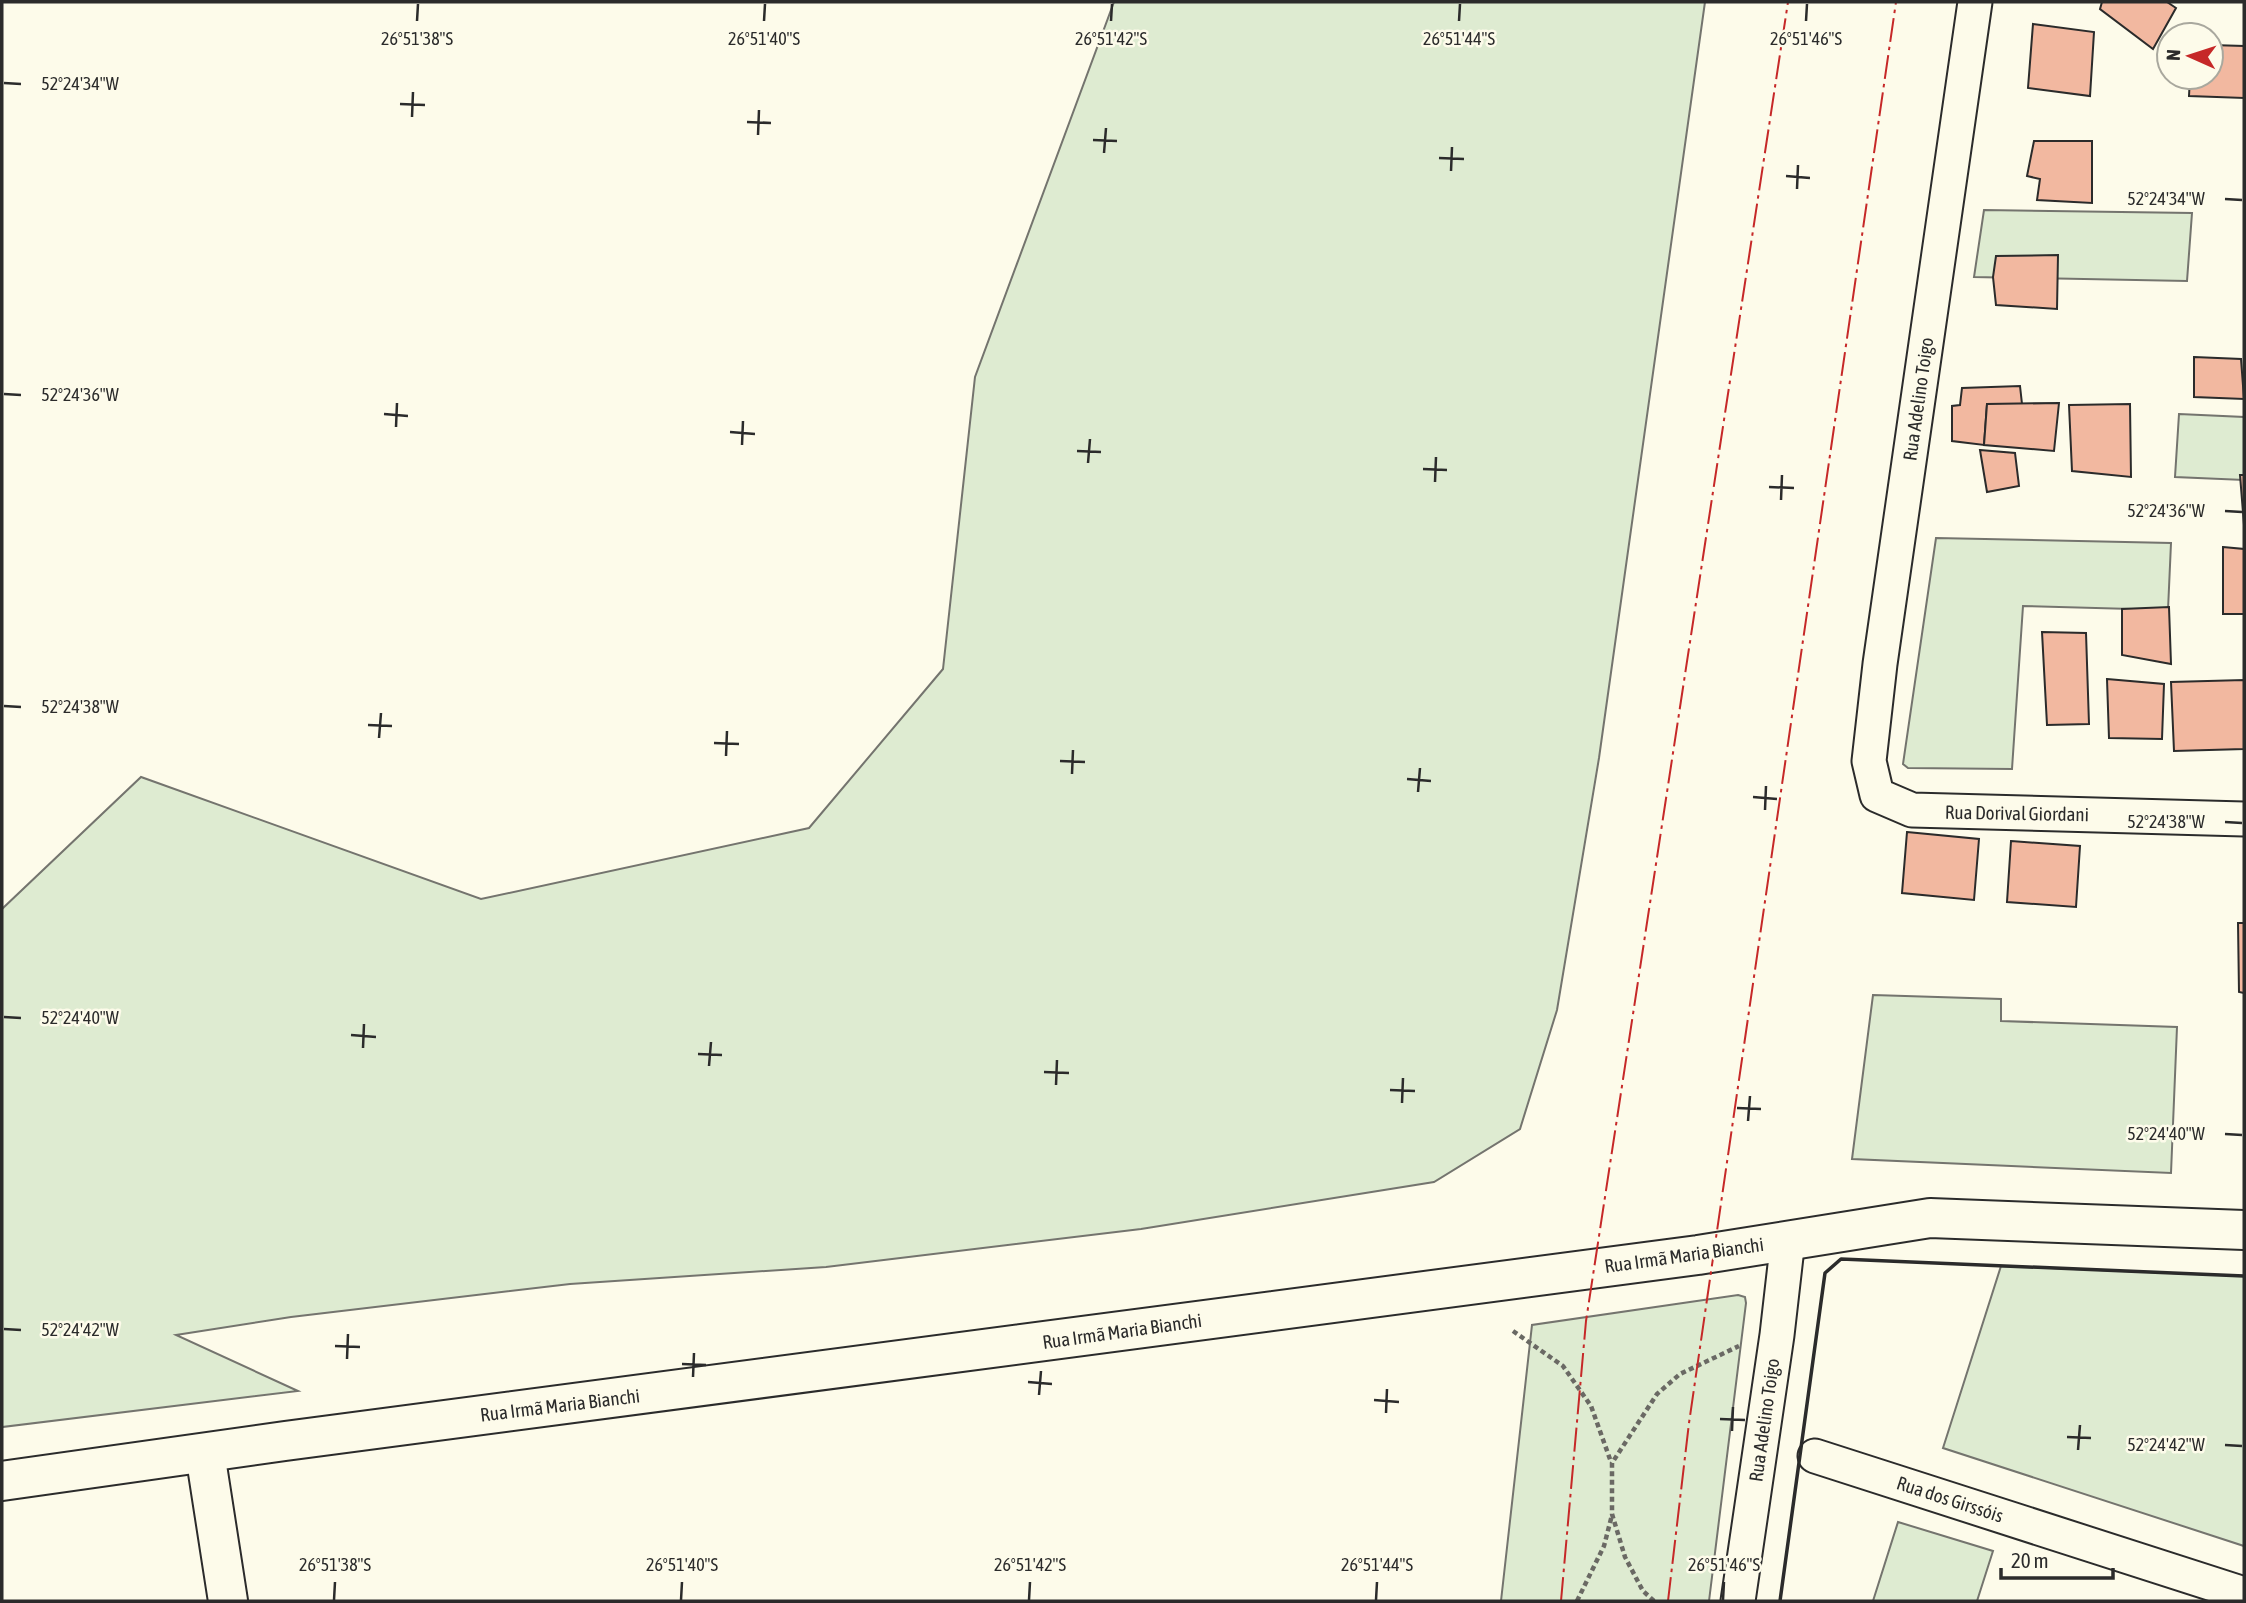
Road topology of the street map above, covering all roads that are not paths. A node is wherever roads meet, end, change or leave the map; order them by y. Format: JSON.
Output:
{"nodes":[{"id":1,"x":1975,"y":2,"type":"edge"},
{"id":2,"x":1877,"y":795,"type":"joint"},
{"id":3,"x":2244,"y":819,"type":"edge"},
{"id":4,"x":2244,"y":1230,"type":"edge"},
{"id":5,"x":1788,"y":1239,"type":"junction"},
{"id":6,"x":205,"y":1453,"type":"junction"},
{"id":7,"x":1815,"y":1456,"type":"dead end"},
{"id":8,"x":2,"y":1481,"type":"edge"},
{"id":9,"x":2244,"y":1594,"type":"edge"},
{"id":10,"x":228,"y":1601,"type":"edge"},
{"id":11,"x":1738,"y":1601,"type":"edge"}],
"edges":[{"from":1,"to":2,"type":"street","name":"Rua Adelino Toigo"},
{"from":2,"to":3,"type":"street","name":"Rua Dorival Giordani"},
{"from":4,"to":5,"type":"street","name":"Rua Irmã Maria Bianchi"},
{"from":5,"to":6,"type":"street","name":"Rua Irmã Maria Bianchi"},
{"from":5,"to":11,"type":"street","name":"Rua Adelino Toigo"},
{"from":6,"to":8,"type":"street","name":"Rua Irmã Maria Bianchi"},
{"from":6,"to":10,"type":"street"},
{"from":7,"to":9,"type":"street","name":"Rua dos Girssóis"}]}
